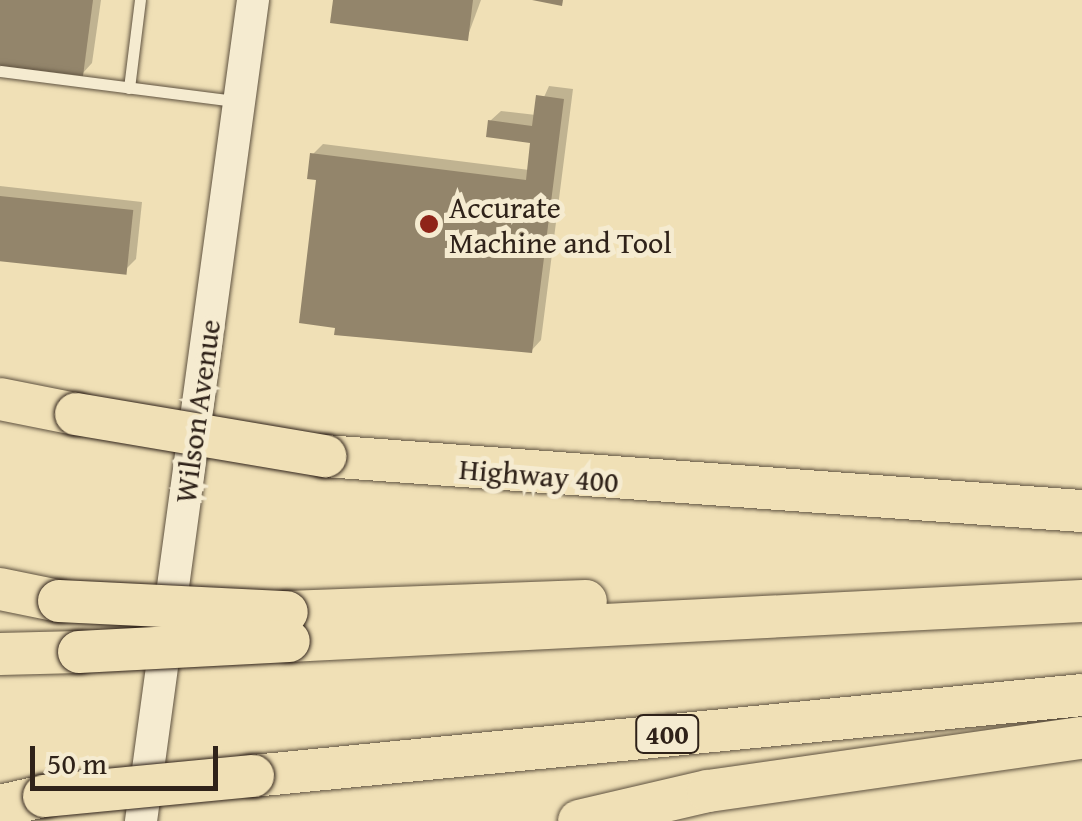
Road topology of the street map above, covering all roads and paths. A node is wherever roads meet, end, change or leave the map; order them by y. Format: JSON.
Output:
{"nodes":[{"id":1,"x":140,"y":0,"type":"edge"},
{"id":2,"x":253,"y":0,"type":"edge"},
{"id":3,"x":0,"y":71,"type":"edge"},
{"id":4,"x":130,"y":88,"type":"junction"},
{"id":5,"x":239,"y":102,"type":"junction"},
{"id":6,"x":0,"y":399,"type":"edge"},
{"id":7,"x":1082,"y":511,"type":"edge"},
{"id":8,"x":0,"y":589,"type":"edge"},
{"id":9,"x":1082,"y":601,"type":"edge"},
{"id":10,"x":288,"y":626,"type":"junction"},
{"id":11,"x":0,"y":654,"type":"edge"},
{"id":12,"x":1082,"y":695,"type":"edge"},
{"id":13,"x":1082,"y":738,"type":"edge"},
{"id":14,"x":0,"y":796,"type":"edge"},
{"id":15,"x":44,"y":796,"type":"junction"},
{"id":16,"x":0,"y":806,"type":"edge"},
{"id":17,"x":141,"y":821,"type":"edge"},
{"id":18,"x":579,"y":821,"type":"edge"}],
"edges":[{"from":1,"to":4,"type":"lane"},
{"from":2,"to":5,"type":"main road","name":"Wilson Avenue"},
{"from":3,"to":4,"type":"lane"},
{"from":4,"to":5,"type":"lane"},
{"from":5,"to":17,"type":"main road","name":"Wilson Avenue"},
{"from":6,"to":7,"type":"highway","name":"Highway 400","bridge":true},
{"from":8,"to":10,"type":"highway","bridge":true},
{"from":9,"to":10,"type":"highway"},
{"from":10,"to":11,"type":"highway","bridge":true},
{"from":12,"to":15,"type":"highway","number":"400","bridge":true},
{"from":13,"to":18,"type":"highway"},
{"from":14,"to":15,"type":"highway"},
{"from":15,"to":16,"type":"highway","number":"400"}]}
